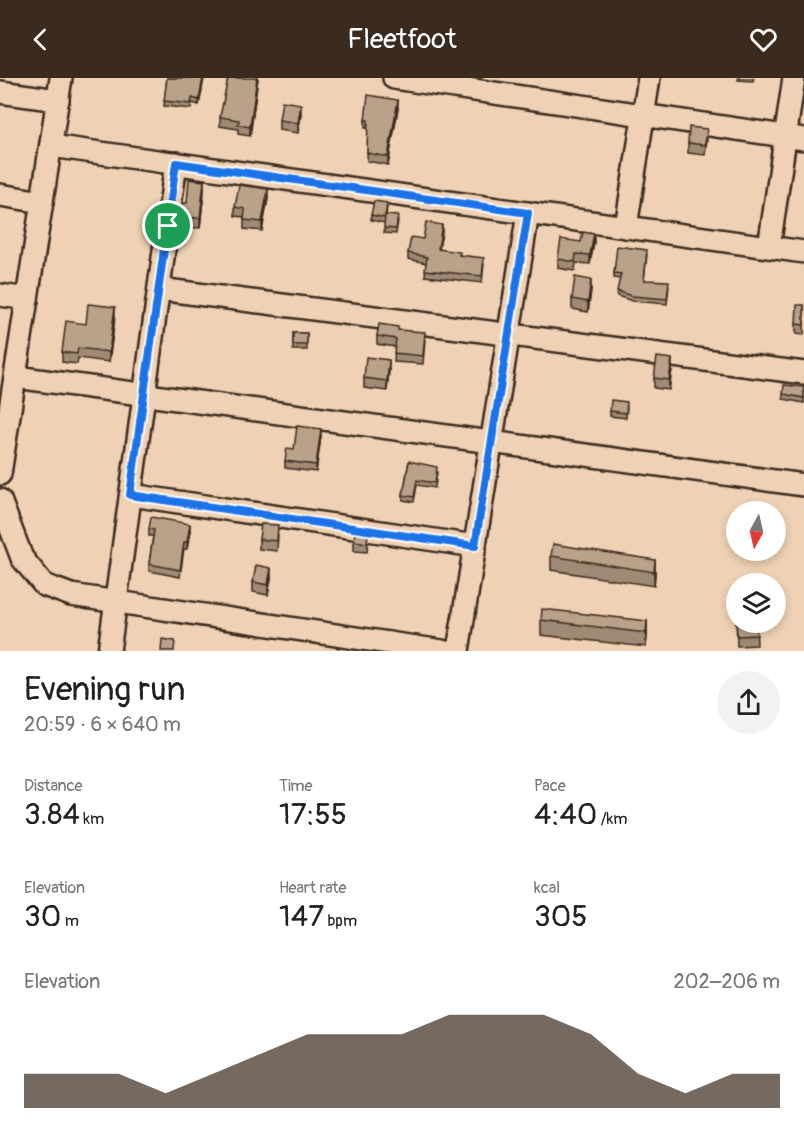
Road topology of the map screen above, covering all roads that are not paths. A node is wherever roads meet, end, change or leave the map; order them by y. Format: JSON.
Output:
{"nodes":[{"id":1,"x":61,"y":78,"type":"edge"},
{"id":2,"x":394,"y":78,"type":"edge"},
{"id":3,"x":649,"y":78,"type":"edge"},
{"id":4,"x":794,"y":78,"type":"edge"},
{"id":5,"x":0,"y":92,"type":"edge"},
{"id":6,"x":57,"y":100,"type":"junction"},
{"id":7,"x":644,"y":115,"type":"junction"},
{"id":8,"x":795,"y":138,"type":"edge"},
{"id":9,"x":51,"y":146,"type":"junction"},
{"id":10,"x":176,"y":163,"type":"junction"},
{"id":11,"x":0,"y":195,"type":"edge"},
{"id":12,"x":42,"y":202,"type":"junction"},
{"id":13,"x":528,"y":213,"type":"junction"},
{"id":14,"x":626,"y":227,"type":"junction"},
{"id":15,"x":770,"y":247,"type":"junction"},
{"id":16,"x":804,"y":252,"type":"edge"},
{"id":17,"x":159,"y":289,"type":"junction"},
{"id":18,"x":0,"y":295,"type":"edge"},
{"id":19,"x":27,"y":300,"type":"junction"},
{"id":20,"x":509,"y":334,"type":"junction"},
{"id":21,"x":804,"y":373,"type":"edge"},
{"id":22,"x":9,"y":389,"type":"edge"},
{"id":23,"x":144,"y":394,"type":"junction"},
{"id":24,"x":492,"y":442,"type":"junction"},
{"id":25,"x":0,"y":474,"type":"edge"},
{"id":26,"x":804,"y":486,"type":"edge"},
{"id":27,"x":130,"y":495,"type":"junction"},
{"id":28,"x":0,"y":500,"type":"edge"},
{"id":29,"x":475,"y":546,"type":"junction"},
{"id":30,"x":116,"y":602,"type":"junction"},
{"id":31,"x":109,"y":651,"type":"edge"},
{"id":32,"x":442,"y":651,"type":"edge"},
{"id":33,"x":458,"y":651,"type":"edge"}],
"edges":[{"from":1,"to":6,"type":"street"},
{"from":2,"to":7,"type":"street"},
{"from":3,"to":7,"type":"street"},
{"from":4,"to":8,"type":"street"},
{"from":5,"to":6,"type":"street"},
{"from":6,"to":9,"type":"street"},
{"from":7,"to":8,"type":"street"},
{"from":7,"to":14,"type":"street"},
{"from":8,"to":15,"type":"street"},
{"from":9,"to":10,"type":"street"},
{"from":9,"to":12,"type":"street"},
{"from":10,"to":13,"type":"street"},
{"from":10,"to":17,"type":"street"},
{"from":11,"to":12,"type":"street"},
{"from":12,"to":19,"type":"street"},
{"from":13,"to":14,"type":"street"},
{"from":13,"to":20,"type":"street"},
{"from":14,"to":15,"type":"street"},
{"from":15,"to":16,"type":"street"},
{"from":17,"to":20,"type":"street"},
{"from":17,"to":23,"type":"street"},
{"from":18,"to":19,"type":"street"},
{"from":19,"to":22,"type":"street"},
{"from":20,"to":21,"type":"street"},
{"from":20,"to":24,"type":"street"},
{"from":22,"to":23,"type":"street"},
{"from":22,"to":25,"type":"street"},
{"from":23,"to":24,"type":"street"},
{"from":23,"to":27,"type":"street"},
{"from":24,"to":26,"type":"street"},
{"from":24,"to":29,"type":"street"},
{"from":27,"to":29,"type":"street"},
{"from":27,"to":30,"type":"street"},
{"from":28,"to":30,"type":"street"},
{"from":29,"to":33,"type":"street"},
{"from":30,"to":31,"type":"street"},
{"from":30,"to":32,"type":"street"}]}
